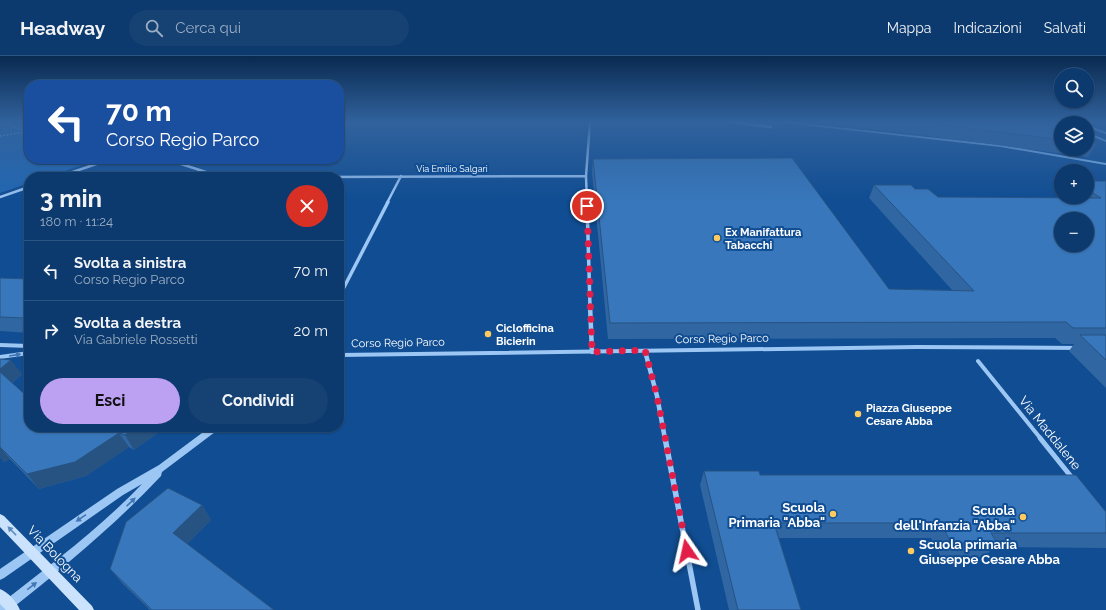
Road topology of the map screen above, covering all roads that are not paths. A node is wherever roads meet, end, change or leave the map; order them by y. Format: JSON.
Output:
{"nodes":[{"id":1,"x":588,"y":148,"type":"edge"},
{"id":2,"x":96,"y":164,"type":"edge"},
{"id":3,"x":181,"y":164,"type":"edge"},
{"id":4,"x":73,"y":172,"type":"edge"},
{"id":5,"x":206,"y":172,"type":"edge"},
{"id":6,"x":401,"y":176,"type":"junction"},
{"id":7,"x":586,"y":176,"type":"junction"},
{"id":8,"x":344,"y":177,"type":"edge"},
{"id":9,"x":24,"y":189,"type":"edge"},
{"id":10,"x":0,"y":197,"type":"edge"},
{"id":11,"x":344,"y":287,"type":"edge"},
{"id":12,"x":0,"y":345,"type":"edge"},
{"id":13,"x":24,"y":346,"type":"edge"},
{"id":14,"x":1091,"y":348,"type":"edge"},
{"id":15,"x":645,"y":350,"type":"junction"},
{"id":16,"x":592,"y":352,"type":"junction"},
{"id":17,"x":24,"y":354,"type":"edge"},
{"id":18,"x":344,"y":355,"type":"edge"},
{"id":19,"x":0,"y":357,"type":"edge"},
{"id":20,"x":978,"y":361,"type":"dead end"},
{"id":21,"x":209,"y":432,"type":"edge"},
{"id":22,"x":162,"y":468,"type":"junction"},
{"id":23,"x":1078,"y":484,"type":"edge"},
{"id":24,"x":0,"y":519,"type":"edge"},
{"id":25,"x":32,"y":552,"type":"junction"},
{"id":26,"x":51,"y":570,"type":"junction"},
{"id":27,"x":0,"y":575,"type":"edge"},
{"id":28,"x":0,"y":595,"type":"edge"},
{"id":29,"x":8,"y":608,"type":"edge"},
{"id":30,"x":88,"y":610,"type":"edge"},
{"id":31,"x":698,"y":610,"type":"edge"}],
"edges":[{"from":1,"to":7,"type":"street"},
{"from":2,"to":4,"type":"street"},
{"from":3,"to":5,"type":"street"},
{"from":6,"to":7,"type":"street","name":"Via Emilio Salgari"},
{"from":6,"to":8,"type":"street","name":"Via Emilio Salgari"},
{"from":6,"to":11,"type":"street"},
{"from":7,"to":16,"type":"street"},
{"from":9,"to":10,"type":"street"},
{"from":12,"to":13,"type":"street"},
{"from":14,"to":15,"type":"street","name":"Corso Regio Parco"},
{"from":15,"to":16,"type":"street","name":"Corso Regio Parco"},
{"from":15,"to":31,"type":"street"},
{"from":16,"to":18,"type":"street","name":"Corso Regio Parco"},
{"from":19,"to":17,"type":"street","one_way":true},
{"from":20,"to":23,"type":"street","name":"Via Maddalene"},
{"from":21,"to":22,"type":"street"},
{"from":22,"to":25,"type":"street","one_way":true},
{"from":26,"to":22,"type":"street","one_way":true},
{"from":25,"to":24,"type":"main road","name":"Via Bologna","one_way":true},
{"from":25,"to":26,"type":"main road","name":"Via Bologna"},
{"from":25,"to":27,"type":"street"},
{"from":29,"to":26,"type":"street","one_way":true},
{"from":26,"to":30,"type":"main road","name":"Via Bologna"},
{"from":28,"to":29,"type":"main road"}]}
